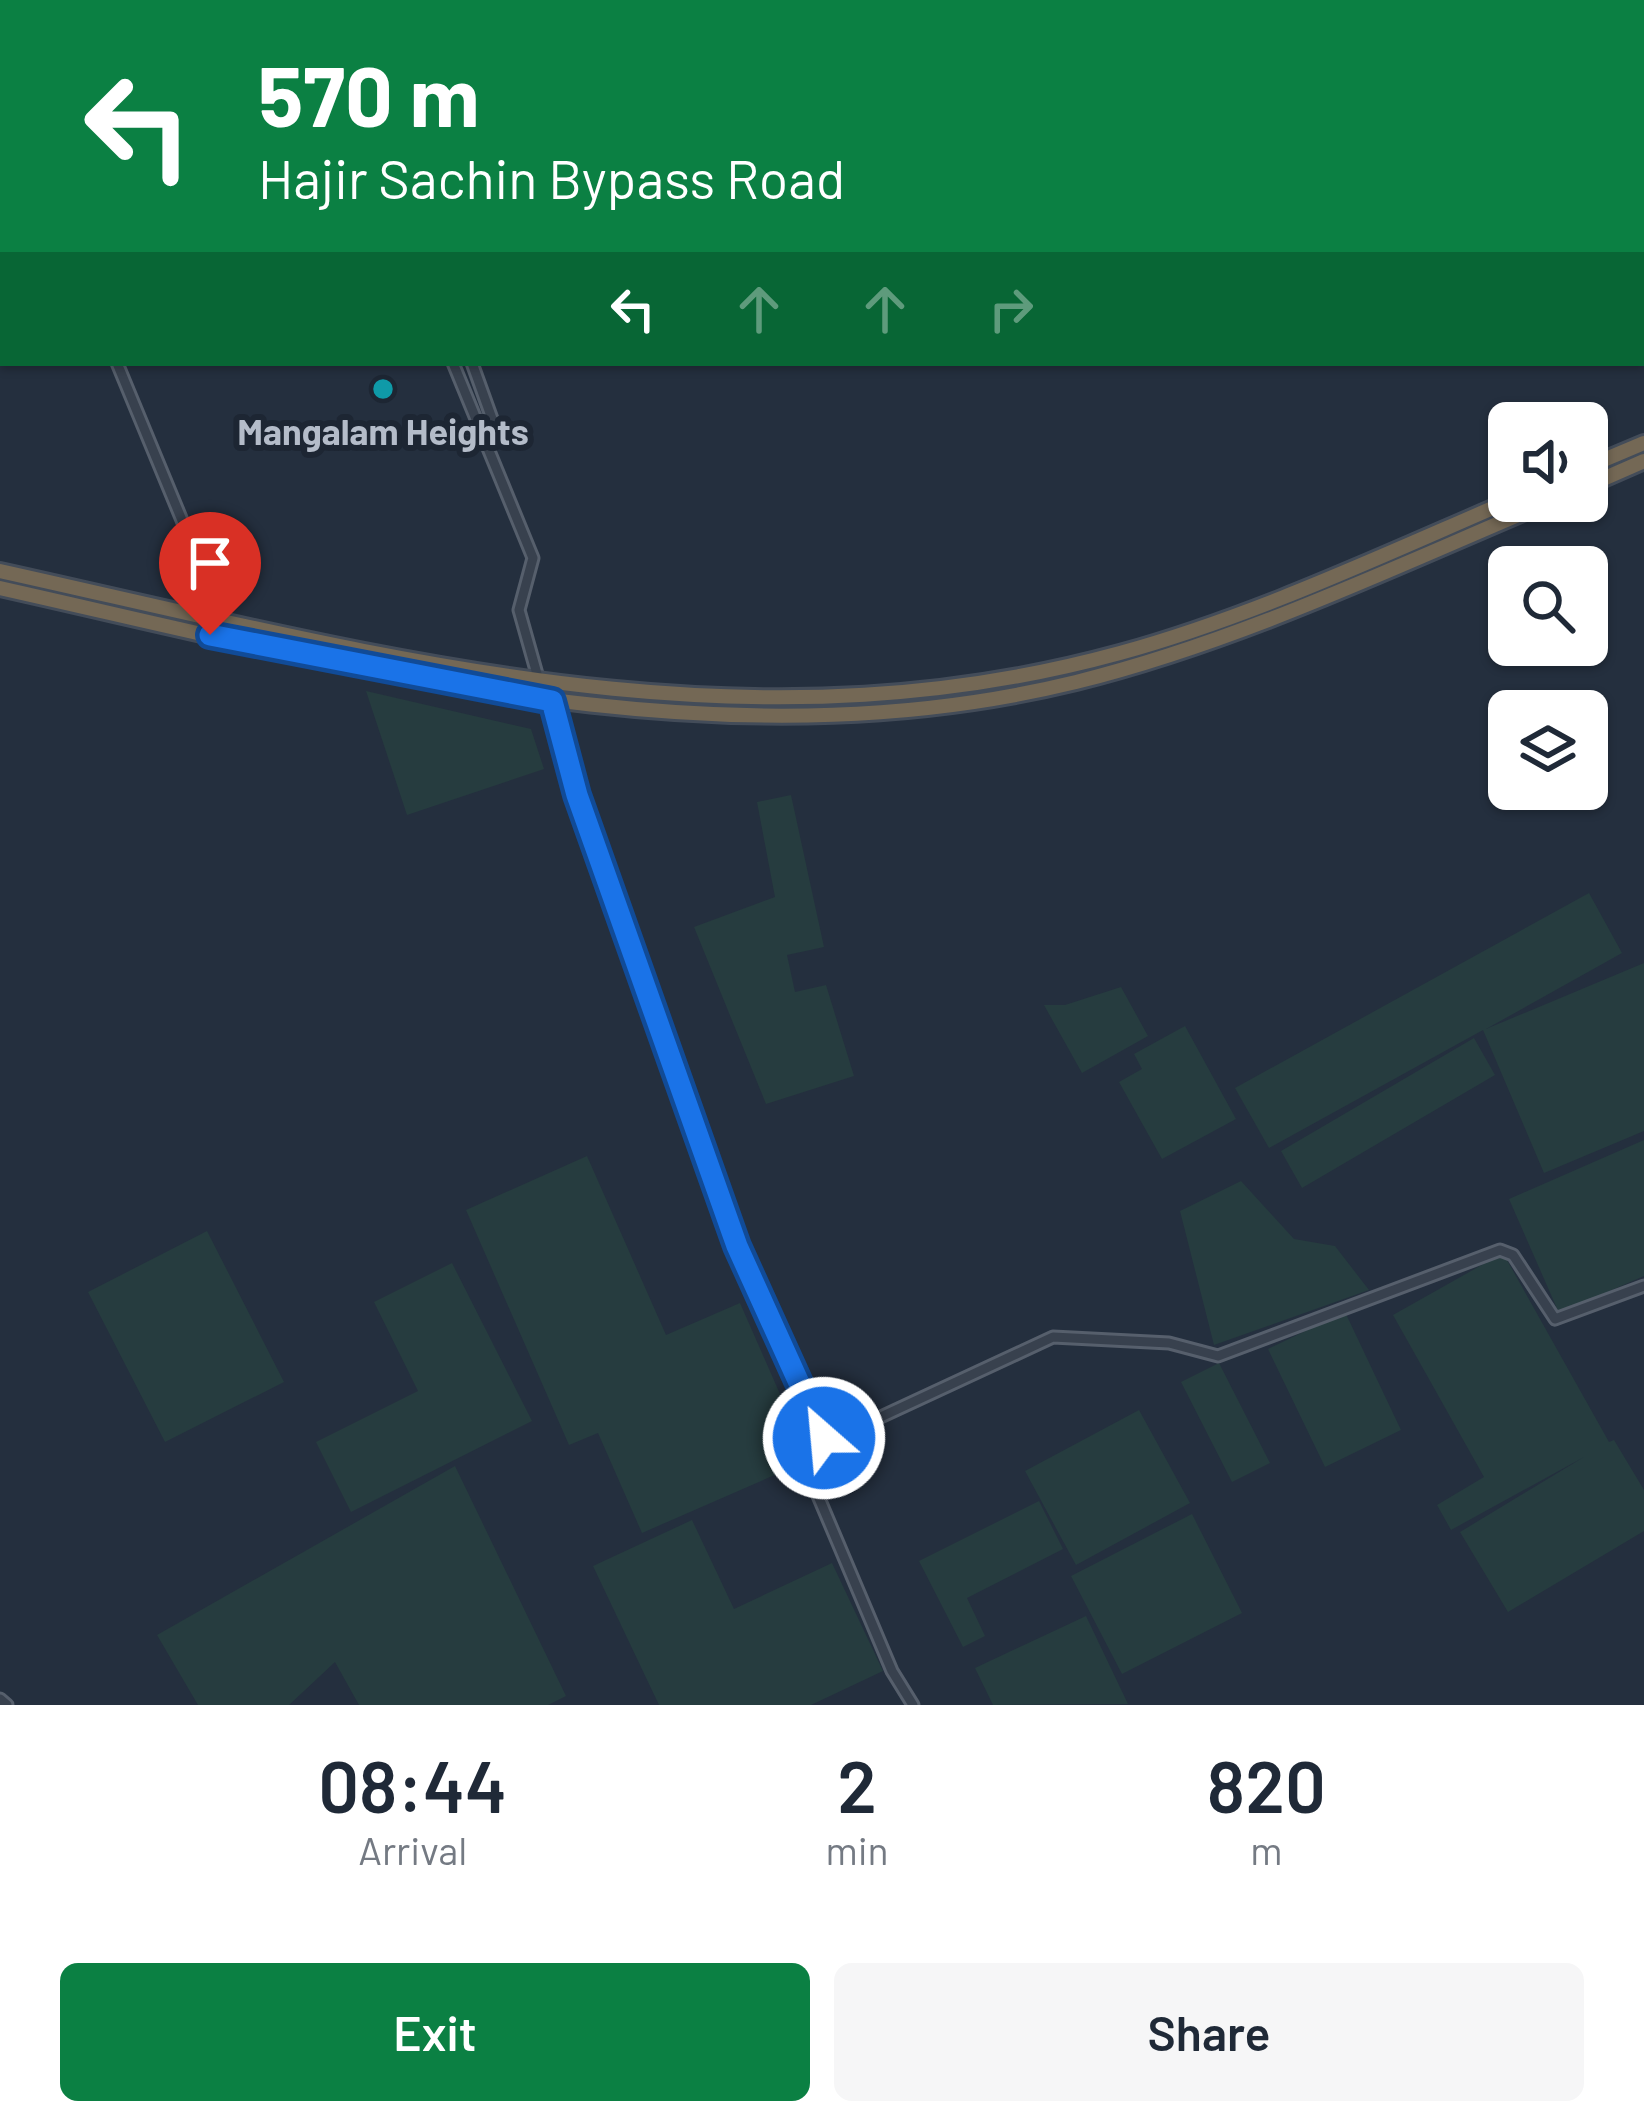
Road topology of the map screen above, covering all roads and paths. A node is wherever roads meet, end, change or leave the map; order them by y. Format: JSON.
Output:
{"nodes":[{"id":1,"x":118,"y":366,"type":"edge"},
{"id":2,"x":454,"y":366,"type":"edge"},
{"id":3,"x":473,"y":366,"type":"edge"},
{"id":4,"x":495,"y":427,"type":"dead end"},
{"id":5,"x":1644,"y":443,"type":"edge"},
{"id":6,"x":1608,"y":458,"type":"edge"},
{"id":7,"x":1644,"y":461,"type":"edge"},
{"id":8,"x":1608,"y":476,"type":"edge"},
{"id":9,"x":1488,"y":510,"type":"edge"},
{"id":10,"x":1501,"y":522,"type":"edge"},
{"id":11,"x":0,"y":571,"type":"edge"},
{"id":12,"x":0,"y":589,"type":"edge"},
{"id":13,"x":205,"y":616,"type":"junction"},
{"id":14,"x":539,"y":681,"type":"junction"},
{"id":15,"x":552,"y":701,"type":"junction"},
{"id":16,"x":1644,"y":1286,"type":"edge"},
{"id":17,"x":829,"y":1441,"type":"junction"},
{"id":18,"x":0,"y":1699,"type":"edge"},
{"id":19,"x":8,"y":1705,"type":"edge"},
{"id":20,"x":913,"y":1705,"type":"edge"}],
"edges":[{"from":1,"to":13,"type":"street"},
{"from":2,"to":14,"type":"street"},
{"from":3,"to":4,"type":"street"},
{"from":5,"to":6,"type":"highway"},
{"from":7,"to":8,"type":"highway"},
{"from":9,"to":14,"type":"highway"},
{"from":10,"to":15,"type":"highway"},
{"from":11,"to":13,"type":"highway"},
{"from":12,"to":15,"type":"highway"},
{"from":13,"to":14,"type":"highway"},
{"from":15,"to":17,"type":"street"},
{"from":16,"to":17,"type":"street"},
{"from":17,"to":20,"type":"street"},
{"from":18,"to":19,"type":"street"}]}
